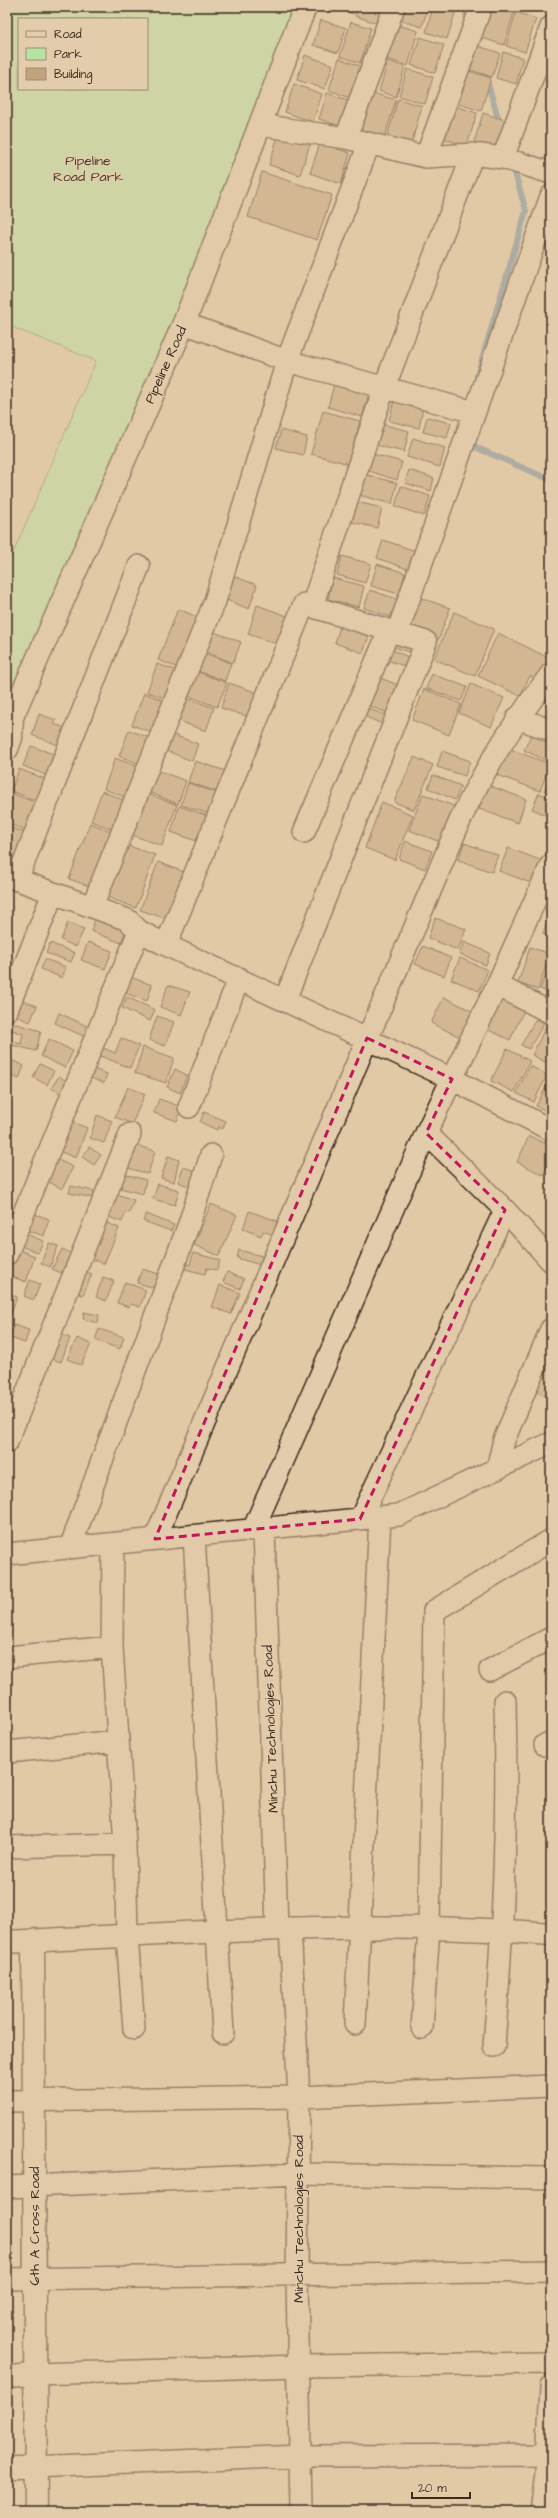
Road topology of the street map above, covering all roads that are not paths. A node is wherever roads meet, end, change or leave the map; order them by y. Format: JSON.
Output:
{"nodes":[{"id":1,"x":305,"y":7,"type":"edge"},
{"id":2,"x":394,"y":7,"type":"edge"},
{"id":3,"x":479,"y":14,"type":"edge"},
{"id":4,"x":551,"y":27,"type":"edge"},
{"id":5,"x":260,"y":125,"type":"junction"},
{"id":6,"x":346,"y":138,"type":"junction"},
{"id":7,"x":369,"y":144,"type":"junction"},
{"id":8,"x":473,"y":154,"type":"junction"},
{"id":9,"x":426,"y":157,"type":"junction"},
{"id":10,"x":510,"y":160,"type":"junction"},
{"id":11,"x":551,"y":173,"type":"edge"},
{"id":12,"x":551,"y":196,"type":"edge"},
{"id":13,"x":184,"y":323,"type":"junction"},
{"id":14,"x":287,"y":361,"type":"junction"},
{"id":15,"x":384,"y":388,"type":"junction"},
{"id":16,"x":474,"y":412,"type":"junction"},
{"id":17,"x":139,"y":566,"type":"dead end"},
{"id":18,"x":312,"y":606,"type":"junction"},
{"id":19,"x":393,"y":632,"type":"junction"},
{"id":20,"x":551,"y":674,"type":"edge"},
{"id":21,"x":517,"y":718,"type":"junction"},
{"id":22,"x":551,"y":730,"type":"edge"},
{"id":23,"x":9,"y":732,"type":"edge"},
{"id":24,"x":304,"y":832,"type":"dead end"},
{"id":25,"x":551,"y":865,"type":"edge"},
{"id":26,"x":12,"y":878,"type":"edge"},
{"id":27,"x":53,"y":893,"type":"junction"},
{"id":28,"x":92,"y":907,"type":"junction"},
{"id":29,"x":139,"y":931,"type":"junction"},
{"id":30,"x":166,"y":945,"type":"junction"},
{"id":31,"x":239,"y":978,"type":"junction"},
{"id":32,"x":497,"y":985,"type":"junction"},
{"id":33,"x":285,"y":1000,"type":"junction"},
{"id":34,"x":7,"y":1010,"type":"edge"},
{"id":35,"x":551,"y":1013,"type":"edge"},
{"id":36,"x":367,"y":1038,"type":"junction"},
{"id":37,"x":452,"y":1079,"type":"junction"},
{"id":38,"x":189,"y":1107,"type":"dead end"},
{"id":39,"x":551,"y":1130,"type":"edge"},
{"id":40,"x":426,"y":1133,"type":"junction"},
{"id":41,"x":130,"y":1134,"type":"dead end"},
{"id":42,"x":212,"y":1156,"type":"dead end"},
{"id":43,"x":505,"y":1210,"type":"junction"},
{"id":44,"x":7,"y":1254,"type":"edge"},
{"id":45,"x":551,"y":1261,"type":"edge"},
{"id":46,"x":551,"y":1329,"type":"edge"},
{"id":47,"x":7,"y":1442,"type":"edge"},
{"id":48,"x":551,"y":1443,"type":"edge"},
{"id":49,"x":497,"y":1469,"type":"junction"},
{"id":50,"x":370,"y":1518,"type":"junction"},
{"id":51,"x":258,"y":1529,"type":"junction"},
{"id":52,"x":194,"y":1536,"type":"junction"},
{"id":53,"x":155,"y":1540,"type":"junction"},
{"id":54,"x":551,"y":1540,"type":"edge"},
{"id":55,"x":114,"y":1544,"type":"junction"},
{"id":56,"x":70,"y":1548,"type":"junction"},
{"id":57,"x":7,"y":1554,"type":"edge"},
{"id":58,"x":551,"y":1638,"type":"edge"},
{"id":59,"x":112,"y":1647,"type":"junction"},
{"id":60,"x":7,"y":1657,"type":"edge"},
{"id":61,"x":490,"y":1670,"type":"dead end"},
{"id":62,"x":506,"y":1701,"type":"dead end"},
{"id":63,"x":118,"y":1741,"type":"junction"},
{"id":64,"x":7,"y":1752,"type":"edge"},
{"id":65,"x":125,"y":1844,"type":"junction"},
{"id":66,"x":7,"y":1847,"type":"edge"},
{"id":67,"x":360,"y":1926,"type":"junction"},
{"id":68,"x":284,"y":1928,"type":"junction"},
{"id":69,"x":430,"y":1928,"type":"junction"},
{"id":70,"x":503,"y":1930,"type":"junction"},
{"id":71,"x":219,"y":1931,"type":"junction"},
{"id":72,"x":551,"y":1934,"type":"edge"},
{"id":73,"x":127,"y":1936,"type":"junction"},
{"id":74,"x":33,"y":1940,"type":"junction"},
{"id":75,"x":7,"y":1942,"type":"edge"},
{"id":76,"x":355,"y":2024,"type":"dead end"},
{"id":77,"x":422,"y":2028,"type":"dead end"},
{"id":78,"x":134,"y":2029,"type":"dead end"},
{"id":79,"x":223,"y":2033,"type":"dead end"},
{"id":80,"x":494,"y":2046,"type":"dead end"},
{"id":81,"x":551,"y":2086,"type":"edge"},
{"id":82,"x":299,"y":2097,"type":"junction"},
{"id":83,"x":7,"y":2101,"type":"edge"},
{"id":84,"x":34,"y":2101,"type":"junction"},
{"id":85,"x":298,"y":2174,"type":"junction"},
{"id":86,"x":551,"y":2178,"type":"edge"},
{"id":87,"x":7,"y":2187,"type":"edge"},
{"id":88,"x":35,"y":2187,"type":"junction"},
{"id":89,"x":551,"y":2271,"type":"edge"},
{"id":90,"x":297,"y":2275,"type":"junction"},
{"id":91,"x":35,"y":2277,"type":"junction"},
{"id":92,"x":7,"y":2279,"type":"edge"},
{"id":93,"x":551,"y":2363,"type":"edge"},
{"id":94,"x":300,"y":2366,"type":"junction"},
{"id":95,"x":35,"y":2374,"type":"junction"},
{"id":96,"x":7,"y":2377,"type":"edge"},
{"id":97,"x":551,"y":2388,"type":"edge"},
{"id":98,"x":301,"y":2456,"type":"junction"},
{"id":99,"x":36,"y":2466,"type":"junction"},
{"id":100,"x":7,"y":2468,"type":"edge"},
{"id":101,"x":548,"y":2468,"type":"edge"},
{"id":102,"x":36,"y":2511,"type":"edge"},
{"id":103,"x":301,"y":2511,"type":"edge"},
{"id":104,"x":541,"y":2511,"type":"edge"}],
"edges":[{"from":1,"to":5,"type":"street","name":"Pipeline Road"},
{"from":2,"to":6,"type":"street"},
{"from":3,"to":9,"type":"street"},
{"from":4,"to":10,"type":"street"},
{"from":5,"to":6,"type":"street"},
{"from":5,"to":13,"type":"street","name":"Pipeline Road"},
{"from":6,"to":7,"type":"street"},
{"from":7,"to":9,"type":"street"},
{"from":7,"to":14,"type":"street"},
{"from":8,"to":9,"type":"street"},
{"from":8,"to":10,"type":"street"},
{"from":8,"to":15,"type":"street"},
{"from":10,"to":11,"type":"street"},
{"from":12,"to":16,"type":"street"},
{"from":13,"to":14,"type":"street"},
{"from":13,"to":23,"type":"street","name":"Pipeline Road"},
{"from":14,"to":15,"type":"street"},
{"from":14,"to":28,"type":"street"},
{"from":15,"to":16,"type":"street"},
{"from":15,"to":18,"type":"street"},
{"from":16,"to":19,"type":"street"},
{"from":17,"to":26,"type":"street"},
{"from":18,"to":19,"type":"street"},
{"from":18,"to":30,"type":"street"},
{"from":19,"to":24,"type":"street"},
{"from":19,"to":33,"type":"street"},
{"from":20,"to":21,"type":"street"},
{"from":21,"to":22,"type":"street"},
{"from":21,"to":36,"type":"street"},
{"from":25,"to":32,"type":"street"},
{"from":26,"to":27,"type":"street"},
{"from":27,"to":28,"type":"street"},
{"from":27,"to":34,"type":"street"},
{"from":28,"to":29,"type":"street"},
{"from":29,"to":30,"type":"street"},
{"from":29,"to":44,"type":"street"},
{"from":30,"to":31,"type":"street"},
{"from":31,"to":33,"type":"street"},
{"from":31,"to":38,"type":"street"},
{"from":32,"to":35,"type":"street"},
{"from":32,"to":37,"type":"street"},
{"from":33,"to":36,"type":"street"},
{"from":36,"to":37,"type":"street"},
{"from":36,"to":53,"type":"street"},
{"from":37,"to":39,"type":"street"},
{"from":37,"to":40,"type":"street"},
{"from":40,"to":43,"type":"street"},
{"from":40,"to":51,"type":"street"},
{"from":41,"to":47,"type":"street"},
{"from":42,"to":56,"type":"street"},
{"from":43,"to":45,"type":"street"},
{"from":43,"to":50,"type":"street"},
{"from":46,"to":49,"type":"street"},
{"from":48,"to":49,"type":"street"},
{"from":49,"to":50,"type":"street"},
{"from":50,"to":51,"type":"street"},
{"from":50,"to":67,"type":"street"},
{"from":51,"to":52,"type":"street"},
{"from":51,"to":68,"type":"street","name":"Minchu Technologies Road"},
{"from":52,"to":53,"type":"street"},
{"from":52,"to":71,"type":"street"},
{"from":53,"to":55,"type":"street"},
{"from":54,"to":69,"type":"street"},
{"from":55,"to":56,"type":"street"},
{"from":55,"to":59,"type":"street"},
{"from":56,"to":57,"type":"street"},
{"from":58,"to":61,"type":"street"},
{"from":59,"to":60,"type":"street"},
{"from":59,"to":63,"type":"street"},
{"from":62,"to":70,"type":"street"},
{"from":63,"to":64,"type":"street"},
{"from":63,"to":65,"type":"street"},
{"from":65,"to":66,"type":"street"},
{"from":65,"to":73,"type":"street"},
{"from":67,"to":68,"type":"street"},
{"from":67,"to":69,"type":"street"},
{"from":67,"to":76,"type":"street"},
{"from":68,"to":71,"type":"street"},
{"from":68,"to":82,"type":"street","name":"Minchu Technologies Road"},
{"from":69,"to":70,"type":"street"},
{"from":69,"to":77,"type":"street"},
{"from":70,"to":72,"type":"street"},
{"from":70,"to":80,"type":"street"},
{"from":71,"to":73,"type":"street"},
{"from":71,"to":79,"type":"street"},
{"from":73,"to":74,"type":"street"},
{"from":73,"to":78,"type":"street"},
{"from":74,"to":75,"type":"street"},
{"from":74,"to":84,"type":"street","name":"6th A Cross Road"},
{"from":81,"to":82,"type":"street"},
{"from":82,"to":84,"type":"street"},
{"from":82,"to":85,"type":"street","name":"Minchu Technologies Road"},
{"from":83,"to":84,"type":"street"},
{"from":84,"to":88,"type":"street","name":"6th A Cross Road"},
{"from":85,"to":86,"type":"street"},
{"from":85,"to":88,"type":"street"},
{"from":85,"to":90,"type":"street","name":"Minchu Technologies Road"},
{"from":87,"to":88,"type":"street"},
{"from":88,"to":91,"type":"street","name":"6th A Cross Road"},
{"from":89,"to":90,"type":"street"},
{"from":90,"to":91,"type":"street"},
{"from":90,"to":94,"type":"street","name":"Minchu Technologies Road"},
{"from":91,"to":92,"type":"street"},
{"from":91,"to":95,"type":"street","name":"6th A Cross Road"},
{"from":93,"to":94,"type":"street"},
{"from":94,"to":95,"type":"street"},
{"from":94,"to":98,"type":"street","name":"Minchu Technologies Road"},
{"from":95,"to":96,"type":"street"},
{"from":95,"to":99,"type":"street","name":"6th A Cross Road"},
{"from":97,"to":101,"type":"street"},
{"from":98,"to":99,"type":"street"},
{"from":98,"to":101,"type":"street"},
{"from":98,"to":103,"type":"street","name":"Minchu Technologies Road"},
{"from":99,"to":100,"type":"street"},
{"from":99,"to":102,"type":"street","name":"6th A Cross Road"},
{"from":101,"to":104,"type":"street"}]}
